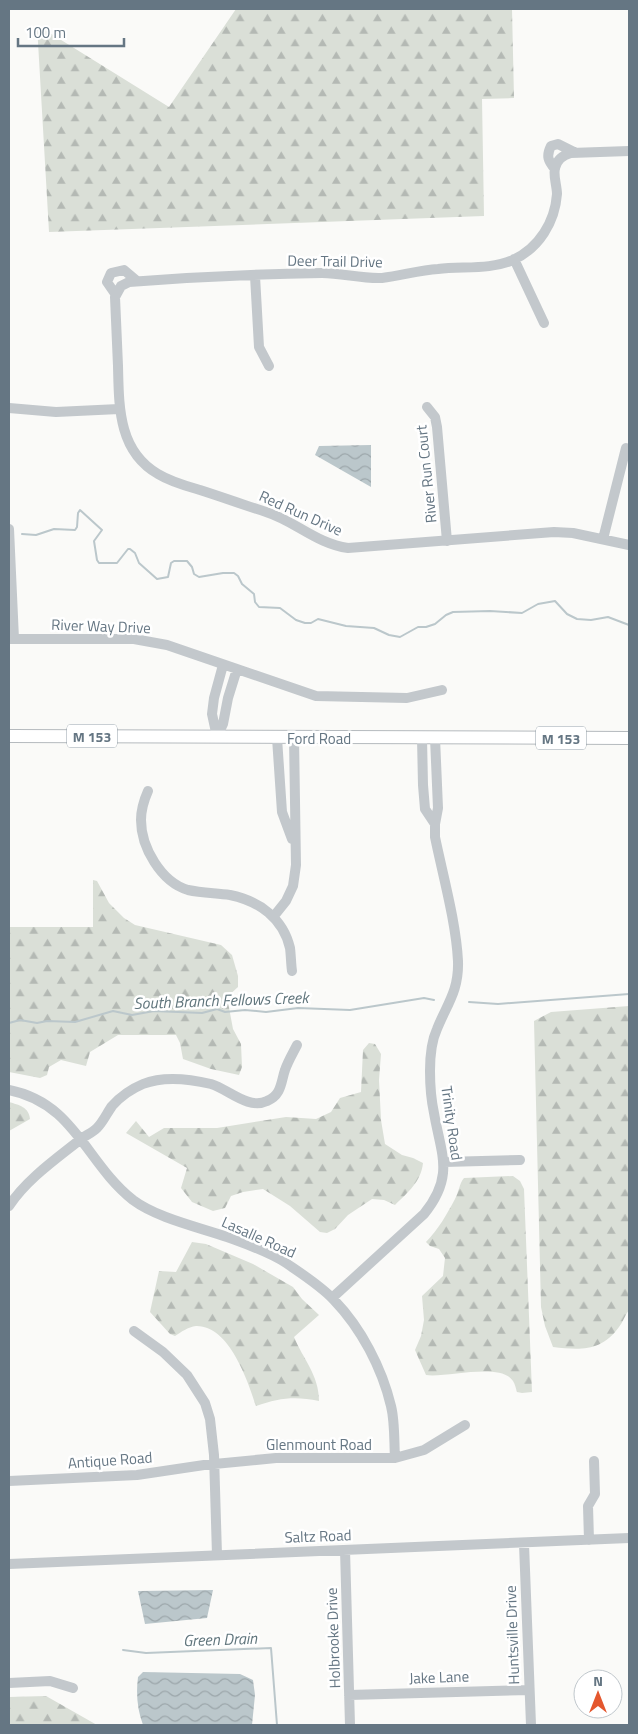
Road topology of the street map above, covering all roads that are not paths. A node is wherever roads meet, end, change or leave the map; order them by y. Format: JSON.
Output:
{"nodes":[{"id":1,"x":629,"y":151,"type":"edge"},
{"id":2,"x":576,"y":153,"type":"junction"},
{"id":3,"x":555,"y":169,"type":"junction"},
{"id":4,"x":514,"y":259,"type":"junction"},
{"id":5,"x":111,"y":273,"type":"joint"},
{"id":6,"x":255,"y":276,"type":"junction"},
{"id":7,"x":137,"y":281,"type":"junction"},
{"id":8,"x":117,"y":292,"type":"junction"},
{"id":9,"x":544,"y":323,"type":"dead end"},
{"id":10,"x":269,"y":366,"type":"dead end"},
{"id":11,"x":427,"y":407,"type":"dead end"},
{"id":12,"x":9,"y":408,"type":"edge"},
{"id":13,"x":119,"y":409,"type":"junction"},
{"id":14,"x":626,"y":448,"type":"dead end"},
{"id":15,"x":9,"y":529,"type":"edge"},
{"id":16,"x":603,"y":539,"type":"junction"},
{"id":17,"x":447,"y":541,"type":"junction"},
{"id":18,"x":629,"y":545,"type":"edge"},
{"id":19,"x":11,"y":639,"type":"edge"},
{"id":20,"x":223,"y":665,"type":"junction"},
{"id":21,"x":237,"y":669,"type":"junction"},
{"id":22,"x":442,"y":690,"type":"dead end"},
{"id":23,"x":9,"y":736,"type":"edge"},
{"id":24,"x":217,"y":737,"type":"junction"},
{"id":25,"x":294,"y":737,"type":"junction"},
{"id":26,"x":277,"y":738,"type":"junction"},
{"id":27,"x":422,"y":738,"type":"junction"},
{"id":28,"x":436,"y":738,"type":"junction"},
{"id":29,"x":629,"y":738,"type":"edge"},
{"id":30,"x":148,"y":791,"type":"dead end"},
{"id":31,"x":280,"y":800,"type":"junction"},
{"id":32,"x":294,"y":800,"type":"junction"},
{"id":33,"x":435,"y":824,"type":"junction"},
{"id":34,"x":295,"y":847,"type":"junction"},
{"id":35,"x":274,"y":916,"type":"junction"},
{"id":36,"x":292,"y":971,"type":"dead end"},
{"id":37,"x":297,"y":1045,"type":"dead end"},
{"id":38,"x":9,"y":1090,"type":"edge"},
{"id":39,"x":81,"y":1139,"type":"junction"},
{"id":40,"x":520,"y":1160,"type":"dead end"},
{"id":41,"x":444,"y":1162,"type":"junction"},
{"id":42,"x":9,"y":1206,"type":"edge"},
{"id":43,"x":332,"y":1298,"type":"junction"},
{"id":44,"x":134,"y":1331,"type":"dead end"},
{"id":45,"x":465,"y":1425,"type":"dead end"},
{"id":46,"x":395,"y":1458,"type":"junction"},
{"id":47,"x":594,"y":1461,"type":"dead end"},
{"id":48,"x":213,"y":1465,"type":"junction"},
{"id":49,"x":9,"y":1481,"type":"edge"},
{"id":50,"x":629,"y":1538,"type":"edge"},
{"id":51,"x":589,"y":1540,"type":"junction"},
{"id":52,"x":524,"y":1544,"type":"junction"},
{"id":53,"x":344,"y":1550,"type":"junction"},
{"id":54,"x":217,"y":1555,"type":"junction"},
{"id":55,"x":9,"y":1564,"type":"edge"},
{"id":56,"x":9,"y":1684,"type":"edge"},
{"id":57,"x":73,"y":1688,"type":"dead end"},
{"id":58,"x":530,"y":1690,"type":"junction"},
{"id":59,"x":350,"y":1695,"type":"junction"},
{"id":60,"x":350,"y":1725,"type":"edge"},
{"id":61,"x":531,"y":1725,"type":"edge"}],
"edges":[{"from":1,"to":2,"type":"street"},
{"from":2,"to":3,"type":"street"},
{"from":2,"to":3,"type":"street","name":"Deer Trail Drive"},
{"from":3,"to":4,"type":"street","name":"Deer Trail Drive"},
{"from":4,"to":6,"type":"street","name":"Deer Trail Drive"},
{"from":4,"to":9,"type":"street"},
{"from":5,"to":7,"type":"street","name":"Deer Trail Drive"},
{"from":5,"to":8,"type":"street","name":"Red Run Drive"},
{"from":6,"to":7,"type":"street","name":"Deer Trail Drive"},
{"from":6,"to":10,"type":"street"},
{"from":7,"to":8,"type":"street","name":"Deer Trail Drive"},
{"from":8,"to":13,"type":"street","name":"Red Run Drive"},
{"from":11,"to":17,"type":"street","name":"River Run Court"},
{"from":12,"to":13,"type":"street"},
{"from":13,"to":17,"type":"street","name":"Red Run Drive"},
{"from":14,"to":16,"type":"street"},
{"from":15,"to":19,"type":"street"},
{"from":16,"to":17,"type":"street","name":"Red Run Drive"},
{"from":16,"to":18,"type":"street","name":"Red Run Drive"},
{"from":19,"to":20,"type":"street","name":"River Way Drive"},
{"from":20,"to":21,"type":"street","name":"River Way Drive"},
{"from":20,"to":24,"type":"street"},
{"from":21,"to":22,"type":"street","name":"River Way Drive"},
{"from":21,"to":24,"type":"street"},
{"from":23,"to":24,"type":"main road","name":"Ford Road","number":"M 153"},
{"from":24,"to":26,"type":"main road","name":"Ford Road","number":"M 153"},
{"from":25,"to":26,"type":"main road","name":"Ford Road","number":"M 153"},
{"from":25,"to":27,"type":"main road","name":"Ford Road","number":"M 153"},
{"from":25,"to":32,"type":"street"},
{"from":26,"to":31,"type":"street"},
{"from":27,"to":28,"type":"main road","name":"Ford Road","number":"M 153"},
{"from":27,"to":33,"type":"street","name":"Trinity Road"},
{"from":28,"to":29,"type":"main road","name":"Ford Road","number":"M 153"},
{"from":28,"to":33,"type":"street","name":"Trinity Road"},
{"from":30,"to":35,"type":"street"},
{"from":31,"to":32,"type":"street"},
{"from":31,"to":34,"type":"street"},
{"from":32,"to":34,"type":"street"},
{"from":33,"to":41,"type":"street","name":"Trinity Road"},
{"from":34,"to":35,"type":"street"},
{"from":35,"to":36,"type":"street"},
{"from":37,"to":39,"type":"street"},
{"from":38,"to":39,"type":"street"},
{"from":39,"to":42,"type":"street"},
{"from":39,"to":43,"type":"street","name":"Lasalle Road"},
{"from":40,"to":41,"type":"street"},
{"from":41,"to":43,"type":"street","name":"Trinity Road"},
{"from":43,"to":46,"type":"street","name":"Lasalle Road"},
{"from":44,"to":48,"type":"street"},
{"from":45,"to":46,"type":"street","name":"Glenmount Road"},
{"from":46,"to":48,"type":"street","name":"Glenmount Road"},
{"from":47,"to":51,"type":"street"},
{"from":48,"to":49,"type":"street","name":"Antique Road"},
{"from":48,"to":54,"type":"street"},
{"from":50,"to":51,"type":"street","name":"Saltz Road"},
{"from":51,"to":52,"type":"street","name":"Saltz Road"},
{"from":52,"to":53,"type":"street","name":"Saltz Road"},
{"from":52,"to":58,"type":"street","name":"Huntsville Drive"},
{"from":53,"to":54,"type":"street","name":"Saltz Road"},
{"from":53,"to":59,"type":"street","name":"Holbrooke Drive"},
{"from":54,"to":55,"type":"street","name":"Saltz Road"},
{"from":56,"to":57,"type":"street"},
{"from":58,"to":59,"type":"street","name":"Jake Lane"},
{"from":58,"to":61,"type":"street","name":"Huntsville Drive"},
{"from":59,"to":60,"type":"street","name":"Holbrooke Drive"}]}
